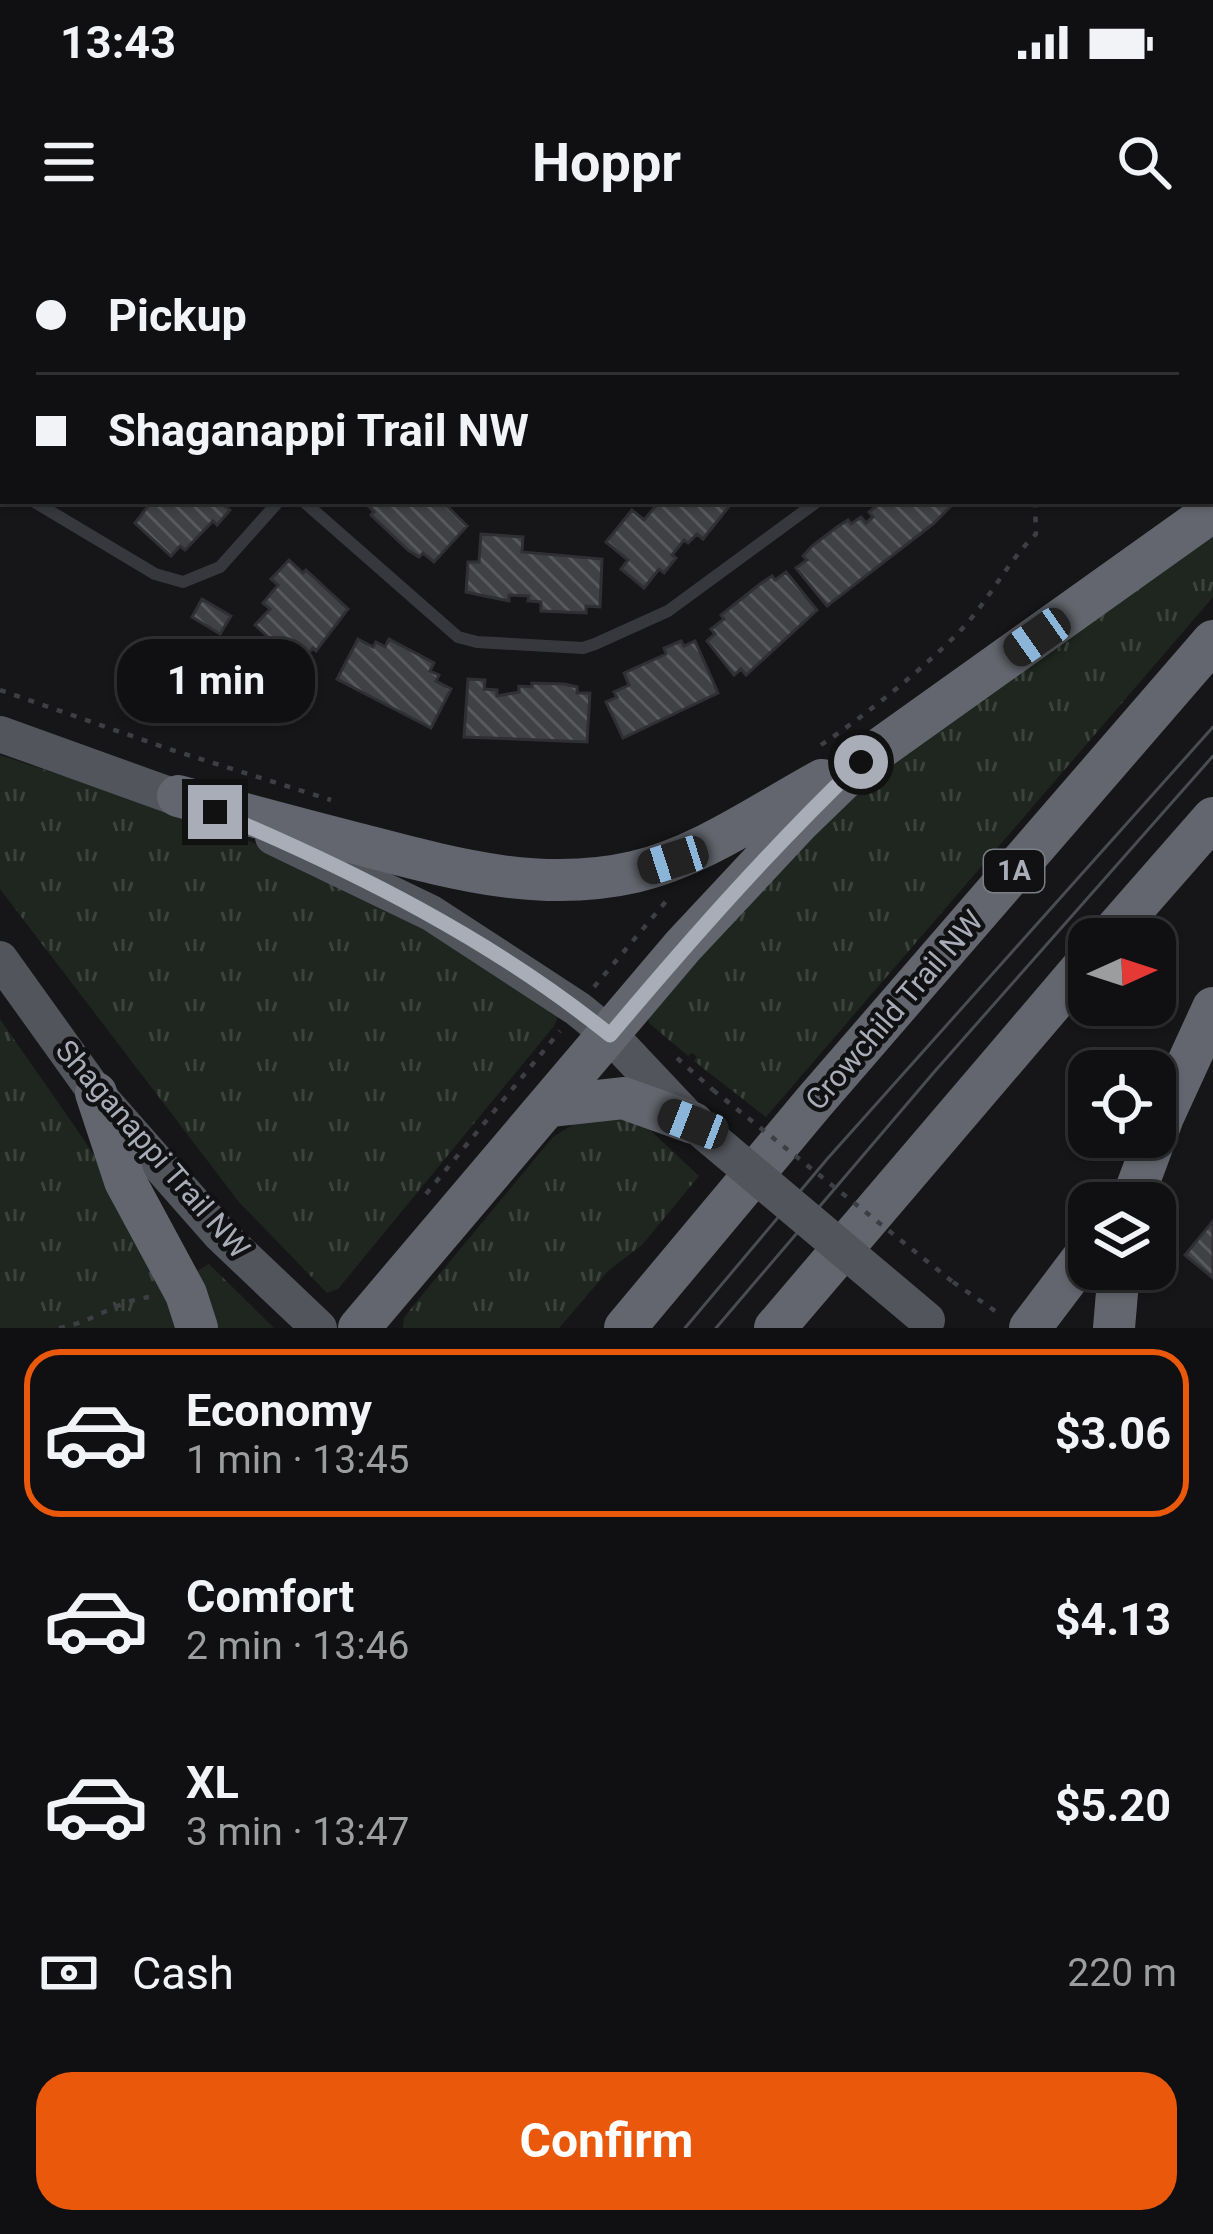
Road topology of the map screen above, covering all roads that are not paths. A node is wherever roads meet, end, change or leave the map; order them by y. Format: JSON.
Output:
{"nodes":[{"id":1,"x":37,"y":504,"type":"edge"},
{"id":2,"x":276,"y":504,"type":"edge"},
{"id":3,"x":306,"y":504,"type":"edge"},
{"id":4,"x":792,"y":504,"type":"edge"},
{"id":5,"x":814,"y":504,"type":"edge"},
{"id":6,"x":1213,"y":511,"type":"edge"},
{"id":7,"x":802,"y":513,"type":"junction"},
{"id":8,"x":1213,"y":641,"type":"edge"},
{"id":9,"x":0,"y":734,"type":"edge"},
{"id":10,"x":861,"y":762,"type":"junction"},
{"id":11,"x":178,"y":796,"type":"junction"},
{"id":12,"x":1213,"y":818,"type":"edge"},
{"id":13,"x":1125,"y":918,"type":"edge"},
{"id":14,"x":0,"y":959,"type":"edge"},
{"id":15,"x":1068,"y":985,"type":"edge"},
{"id":16,"x":1213,"y":1008,"type":"edge"},
{"id":17,"x":610,"y":1035,"type":"junction"},
{"id":18,"x":96,"y":1093,"type":"junction"},
{"id":19,"x":550,"y":1106,"type":"junction"},
{"id":20,"x":703,"y":1107,"type":"junction"},
{"id":21,"x":1137,"y":1182,"type":"edge"},
{"id":22,"x":1068,"y":1273,"type":"edge"},
{"id":23,"x":1117,"y":1290,"type":"edge"},
{"id":24,"x":932,"y":1324,"type":"edge"},
{"id":25,"x":1020,"y":1325,"type":"edge"},
{"id":26,"x":197,"y":1328,"type":"edge"},
{"id":27,"x":320,"y":1328,"type":"edge"},
{"id":28,"x":358,"y":1328,"type":"edge"},
{"id":29,"x":625,"y":1328,"type":"edge"},
{"id":30,"x":776,"y":1328,"type":"edge"},
{"id":31,"x":1114,"y":1328,"type":"edge"}],
"edges":[{"from":1,"to":2,"type":"lane"},
{"from":3,"to":7,"type":"lane"},
{"from":4,"to":7,"type":"lane"},
{"from":5,"to":7,"type":"lane"},
{"from":6,"to":10,"type":"highway"},
{"from":8,"to":29,"type":"highway","name":"Crowchild Trail NW","number":"1A"},
{"from":9,"to":11,"type":"main road"},
{"from":10,"to":11,"type":"highway"},
{"from":10,"to":17,"type":"highway"},
{"from":11,"to":17,"type":"main road"},
{"from":12,"to":13,"type":"highway"},
{"from":14,"to":18,"type":"main road","name":"Shaganappi Trail NW"},
{"from":15,"to":30,"type":"highway"},
{"from":16,"to":21,"type":"highway"},
{"from":17,"to":19,"type":"highway"},
{"from":17,"to":20,"type":"main road"},
{"from":18,"to":26,"type":"highway"},
{"from":18,"to":27,"type":"main road","name":"Shaganappi Trail NW"},
{"from":19,"to":20,"type":"highway"},
{"from":19,"to":28,"type":"highway"},
{"from":20,"to":24,"type":"main road","bridge":true},
{"from":22,"to":25,"type":"highway"},
{"from":23,"to":31,"type":"highway"}]}
